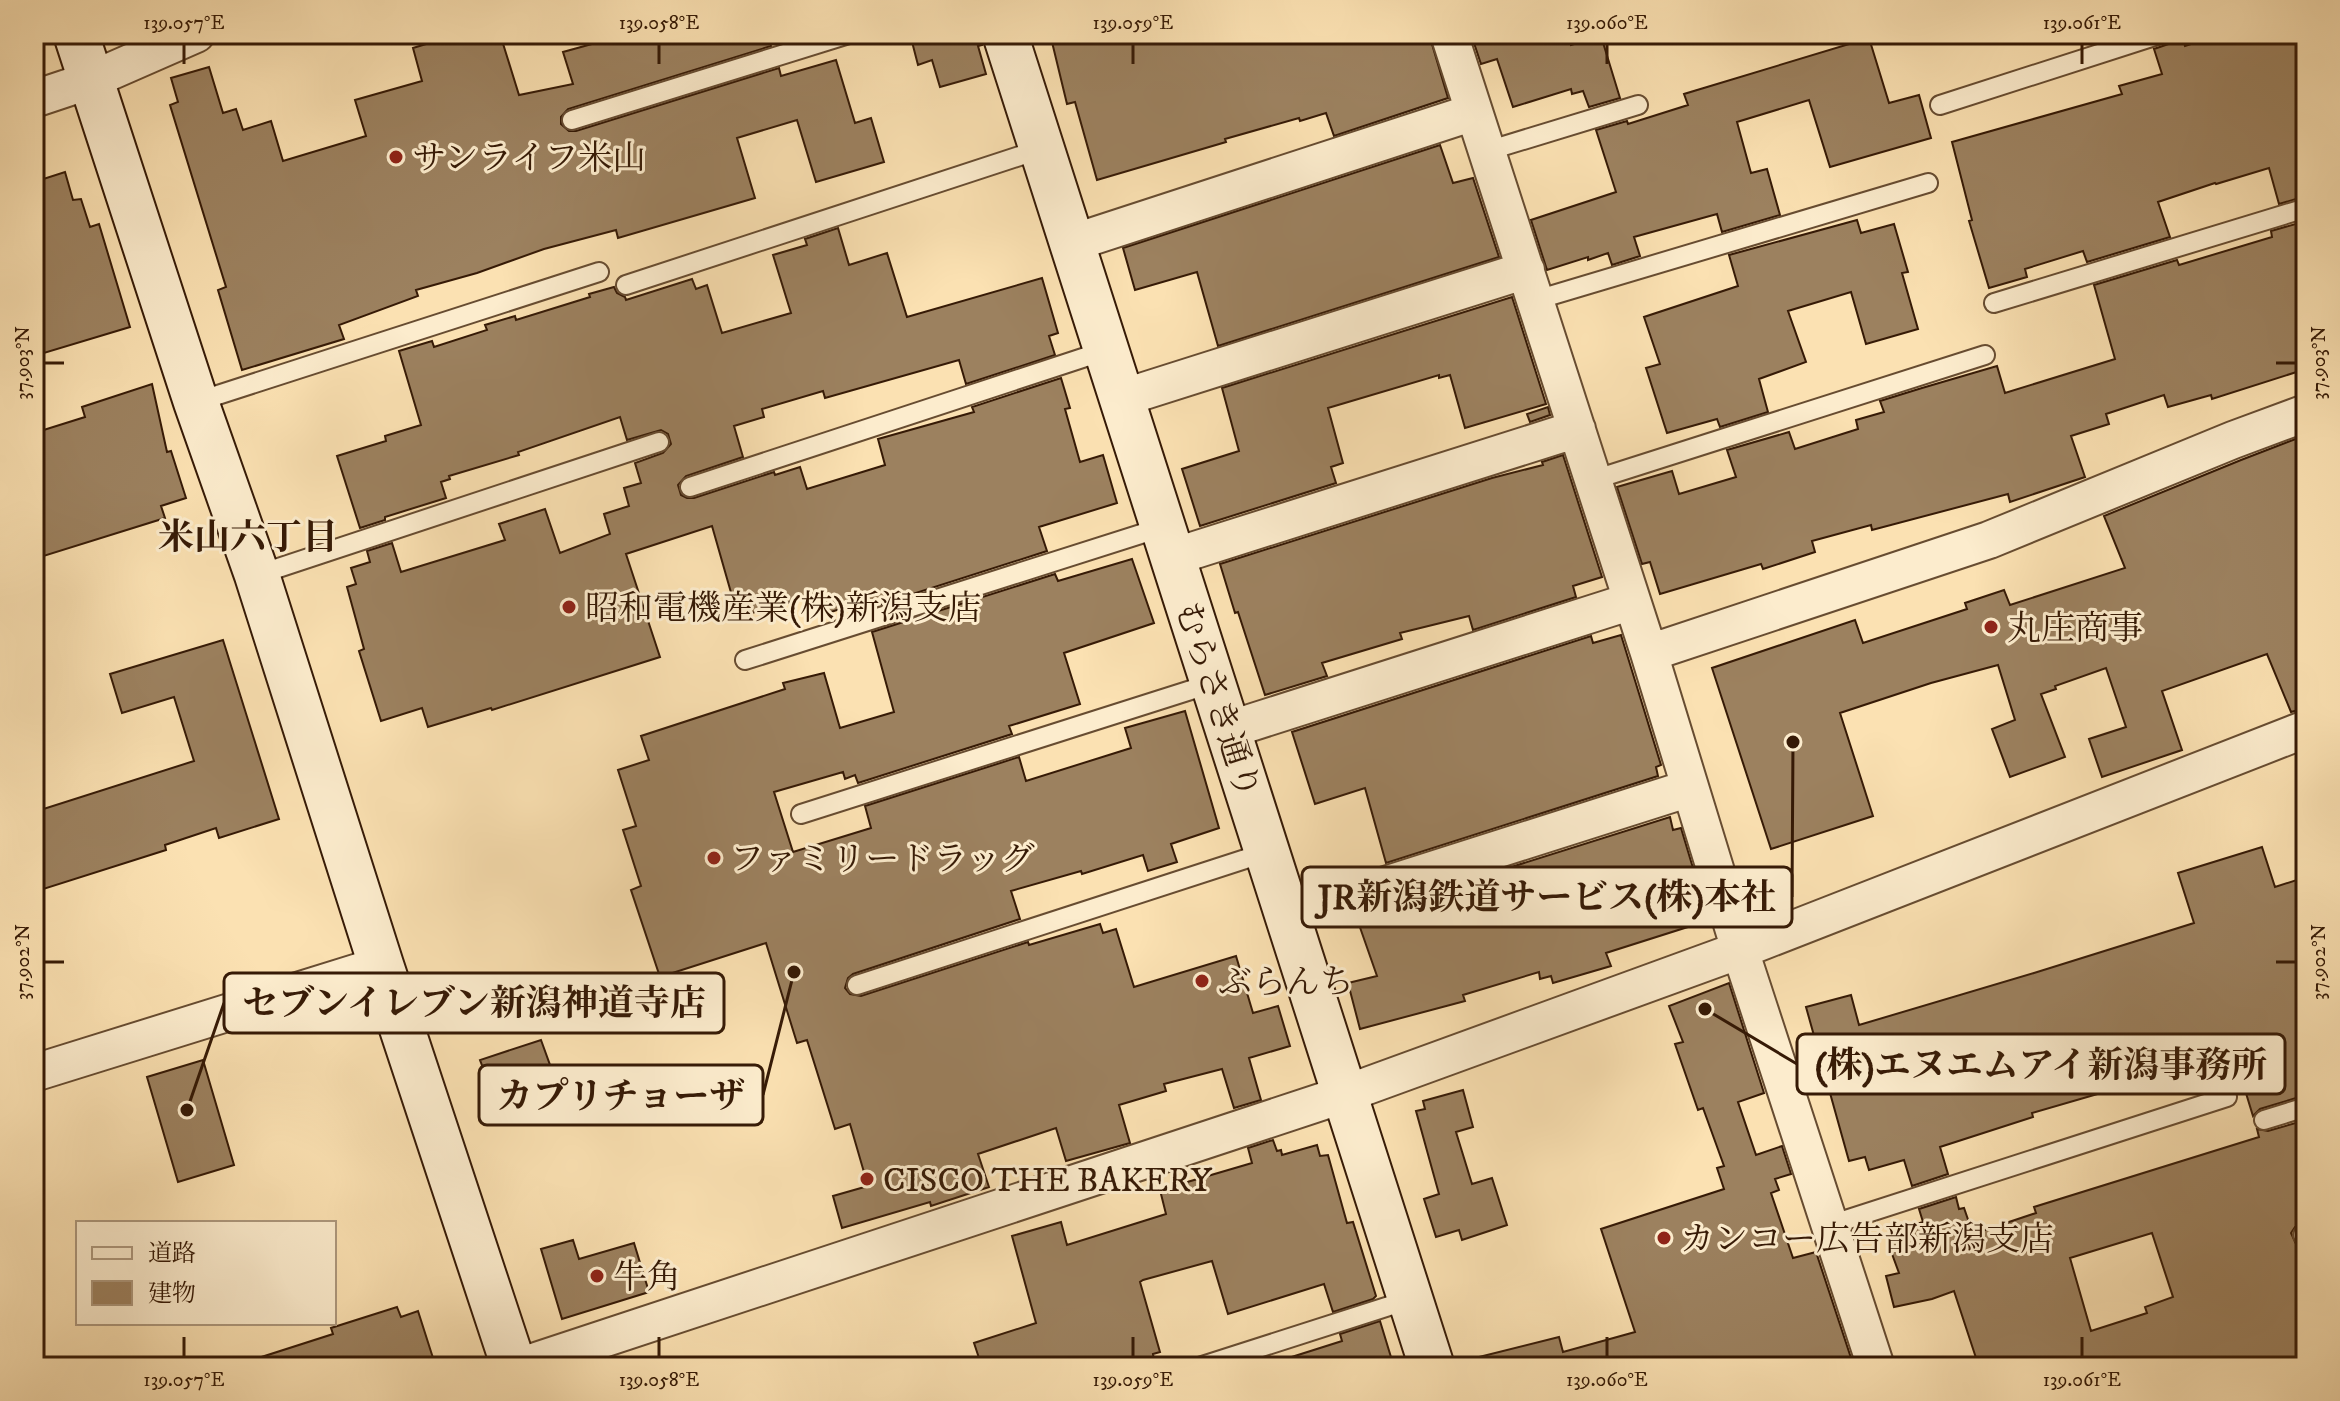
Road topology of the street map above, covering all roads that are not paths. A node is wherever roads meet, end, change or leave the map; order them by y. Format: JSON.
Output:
{"nodes":[{"id":1,"x":76,"y":34,"type":"edge"},
{"id":2,"x":196,"y":34,"type":"edge"},
{"id":3,"x":849,"y":34,"type":"edge"},
{"id":4,"x":1449,"y":34,"type":"edge"},
{"id":5,"x":2161,"y":34,"type":"edge"},
{"id":6,"x":1013,"y":36,"type":"edge"},
{"id":7,"x":91,"y":80,"type":"junction"},
{"id":8,"x":34,"y":99,"type":"edge"},
{"id":9,"x":1638,"y":105,"type":"dead end"},
{"id":10,"x":1940,"y":105,"type":"dead end"},
{"id":11,"x":1474,"y":112,"type":"junction"},
{"id":12,"x":572,"y":120,"type":"dead end"},
{"id":13,"x":1042,"y":148,"type":"junction"},
{"id":14,"x":1487,"y":151,"type":"junction"},
{"id":15,"x":1928,"y":183,"type":"dead end"},
{"id":16,"x":2306,"y":208,"type":"edge"},
{"id":17,"x":1072,"y":243,"type":"junction"},
{"id":18,"x":599,"y":272,"type":"dead end"},
{"id":19,"x":626,"y":285,"type":"dead end"},
{"id":20,"x":1531,"y":285,"type":"junction"},
{"id":21,"x":1994,"y":303,"type":"dead end"},
{"id":22,"x":1107,"y":350,"type":"junction"},
{"id":23,"x":1985,"y":355,"type":"dead end"},
{"id":24,"x":1122,"y":398,"type":"junction"},
{"id":25,"x":196,"y":402,"type":"junction"},
{"id":26,"x":2306,"y":413,"type":"edge"},
{"id":27,"x":1577,"y":429,"type":"junction"},
{"id":28,"x":659,"y":442,"type":"dead end"},
{"id":29,"x":1593,"y":480,"type":"junction"},
{"id":30,"x":690,"y":487,"type":"dead end"},
{"id":31,"x":1168,"y":542,"type":"junction"},
{"id":32,"x":257,"y":575,"type":"junction"},
{"id":33,"x":1632,"y":601,"type":"junction"},
{"id":34,"x":1649,"y":653,"type":"junction"},
{"id":35,"x":745,"y":660,"type":"dead end"},
{"id":36,"x":1213,"y":683,"type":"junction"},
{"id":37,"x":2306,"y":729,"type":"edge"},
{"id":38,"x":1228,"y":730,"type":"junction"},
{"id":39,"x":1690,"y":788,"type":"junction"},
{"id":40,"x":801,"y":814,"type":"dead end"},
{"id":41,"x":1267,"y":852,"type":"junction"},
{"id":42,"x":1288,"y":916,"type":"junction"},
{"id":43,"x":1740,"y":950,"type":"junction"},
{"id":44,"x":381,"y":965,"type":"junction"},
{"id":45,"x":857,"y":985,"type":"dead end"},
{"id":46,"x":34,"y":1073,"type":"edge"},
{"id":47,"x":1345,"y":1094,"type":"junction"},
{"id":48,"x":2227,"y":1097,"type":"dead end"},
{"id":49,"x":2306,"y":1107,"type":"edge"},
{"id":50,"x":2264,"y":1120,"type":"dead end"},
{"id":51,"x":1830,"y":1225,"type":"junction"},
{"id":52,"x":1411,"y":1299,"type":"junction"},
{"id":53,"x":516,"y":1367,"type":"edge"},
{"id":54,"x":1199,"y":1367,"type":"edge"},
{"id":55,"x":1432,"y":1367,"type":"edge"},
{"id":56,"x":1876,"y":1367,"type":"edge"}],
"edges":[{"from":1,"to":7,"type":"street"},
{"from":2,"to":7,"type":"street"},
{"from":3,"to":12,"type":"lane"},
{"from":4,"to":11,"type":"street"},
{"from":5,"to":10,"type":"lane"},
{"from":6,"to":13,"type":"street","name":"むらさき通り"},
{"from":7,"to":8,"type":"street"},
{"from":7,"to":25,"type":"street"},
{"from":9,"to":14,"type":"lane"},
{"from":11,"to":14,"type":"street"},
{"from":11,"to":17,"type":"street"},
{"from":13,"to":17,"type":"street","name":"むらさき通り"},
{"from":13,"to":19,"type":"lane"},
{"from":14,"to":20,"type":"street"},
{"from":15,"to":20,"type":"lane"},
{"from":16,"to":21,"type":"lane"},
{"from":17,"to":22,"type":"street","name":"むらさき通り"},
{"from":18,"to":25,"type":"lane"},
{"from":20,"to":24,"type":"street"},
{"from":20,"to":27,"type":"street"},
{"from":22,"to":24,"type":"street","name":"むらさき通り"},
{"from":22,"to":30,"type":"lane"},
{"from":23,"to":29,"type":"lane"},
{"from":24,"to":31,"type":"street","name":"むらさき通り"},
{"from":25,"to":32,"type":"street"},
{"from":26,"to":34,"type":"street"},
{"from":27,"to":29,"type":"street"},
{"from":27,"to":31,"type":"street"},
{"from":28,"to":32,"type":"lane"},
{"from":29,"to":33,"type":"street"},
{"from":31,"to":35,"type":"lane"},
{"from":31,"to":36,"type":"street","name":"むらさき通り"},
{"from":32,"to":44,"type":"street"},
{"from":33,"to":34,"type":"street"},
{"from":33,"to":38,"type":"street"},
{"from":34,"to":39,"type":"street"},
{"from":36,"to":38,"type":"street","name":"むらさき通り"},
{"from":36,"to":40,"type":"lane"},
{"from":37,"to":43,"type":"street"},
{"from":38,"to":41,"type":"street","name":"むらさき通り"},
{"from":39,"to":42,"type":"street"},
{"from":39,"to":43,"type":"street"},
{"from":41,"to":42,"type":"street","name":"むらさき通り"},
{"from":41,"to":45,"type":"lane"},
{"from":42,"to":47,"type":"street","name":"むらさき通り"},
{"from":43,"to":47,"type":"street"},
{"from":43,"to":51,"type":"street"},
{"from":44,"to":46,"type":"street"},
{"from":44,"to":53,"type":"street"},
{"from":47,"to":52,"type":"street","name":"むらさき通り"},
{"from":47,"to":53,"type":"street"},
{"from":48,"to":51,"type":"lane"},
{"from":49,"to":50,"type":"lane"},
{"from":51,"to":56,"type":"street"},
{"from":52,"to":54,"type":"lane"},
{"from":52,"to":55,"type":"street","name":"むらさき通り"}]}
